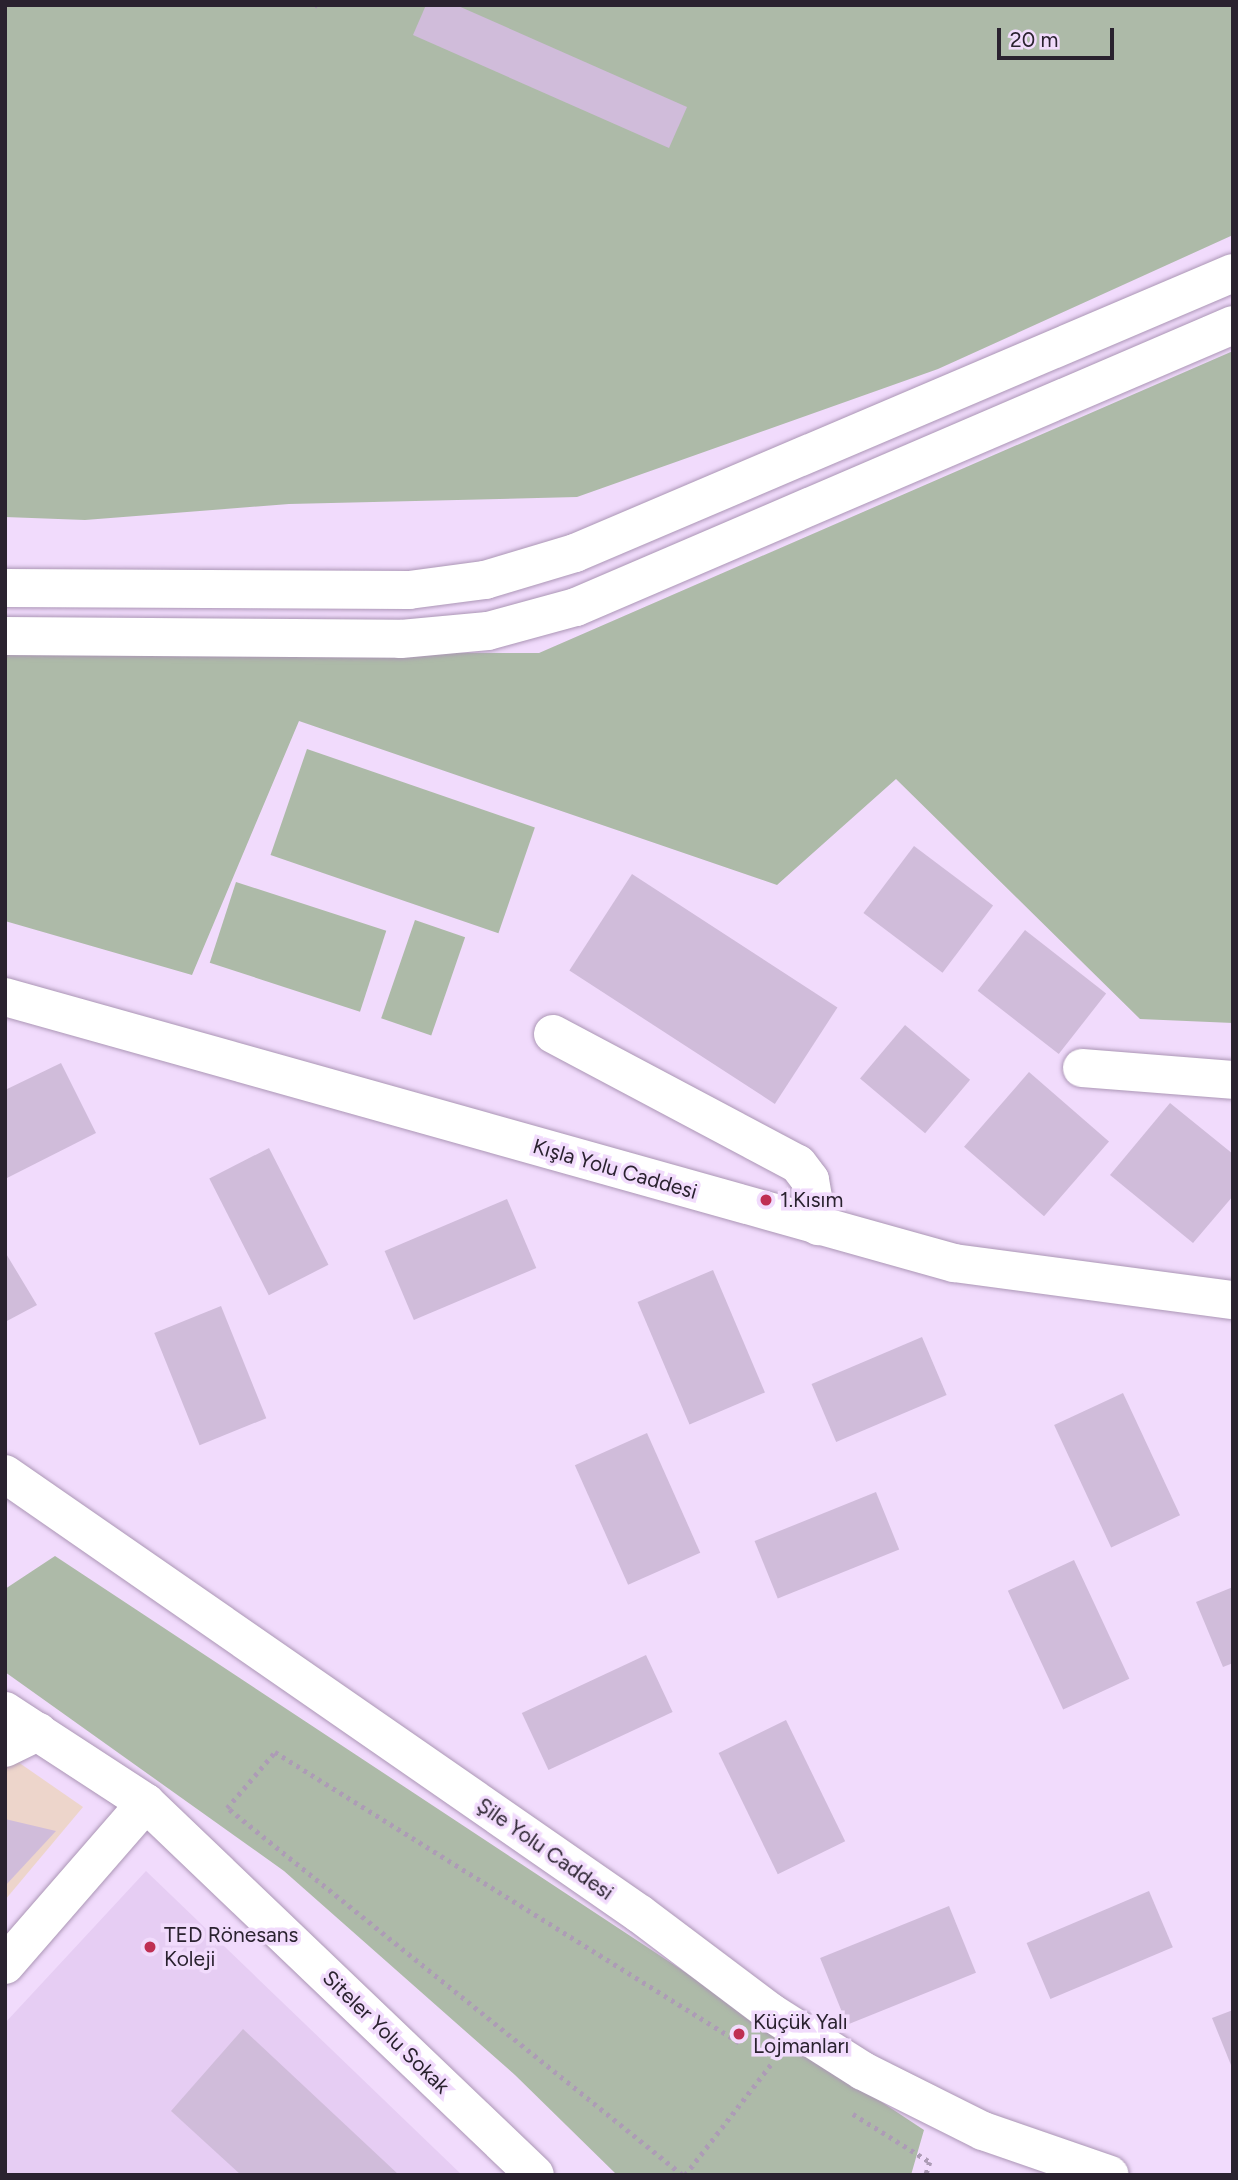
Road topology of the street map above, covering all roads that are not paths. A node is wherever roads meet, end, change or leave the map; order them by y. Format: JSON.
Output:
{"nodes":[{"id":1,"x":1233,"y":272,"type":"edge"},
{"id":2,"x":1233,"y":326,"type":"edge"},
{"id":3,"x":437,"y":586,"type":"junction"},
{"id":4,"x":5,"y":588,"type":"edge"},
{"id":5,"x":268,"y":589,"type":"junction"},
{"id":6,"x":446,"y":635,"type":"junction"},
{"id":7,"x":5,"y":636,"type":"edge"},
{"id":8,"x":268,"y":638,"type":"junction"},
{"id":9,"x":5,"y":997,"type":"edge"},
{"id":10,"x":553,"y":1034,"type":"dead end"},
{"id":11,"x":1082,"y":1068,"type":"dead end"},
{"id":12,"x":1233,"y":1080,"type":"edge"},
{"id":13,"x":818,"y":1226,"type":"junction"},
{"id":14,"x":1233,"y":1300,"type":"edge"},
{"id":15,"x":5,"y":1474,"type":"edge"},
{"id":16,"x":5,"y":1711,"type":"edge"},
{"id":17,"x":21,"y":1740,"type":"edge"},
{"id":18,"x":146,"y":1803,"type":"junction"},
{"id":19,"x":5,"y":1965,"type":"edge"},
{"id":20,"x":535,"y":2175,"type":"edge"},
{"id":21,"x":1110,"y":2175,"type":"edge"}],
"edges":[{"from":1,"to":3,"type":"street"},
{"from":2,"to":6,"type":"street"},
{"from":3,"to":5,"type":"street"},
{"from":3,"to":6,"type":"street"},
{"from":4,"to":5,"type":"street"},
{"from":5,"to":8,"type":"street"},
{"from":6,"to":8,"type":"street"},
{"from":7,"to":8,"type":"street"},
{"from":9,"to":13,"type":"street","name":"Kışla Yolu Caddesi"},
{"from":10,"to":13,"type":"street"},
{"from":11,"to":12,"type":"street"},
{"from":13,"to":14,"type":"street","name":"Kışla Yolu Caddesi"},
{"from":15,"to":21,"type":"street","name":"Şile Yolu Caddesi"},
{"from":16,"to":17,"type":"street","name":"Siteler Yolu Sokak"},
{"from":17,"to":18,"type":"street","name":"Siteler Yolu Sokak"},
{"from":18,"to":19,"type":"street"},
{"from":18,"to":20,"type":"street","name":"Siteler Yolu Sokak"}]}
